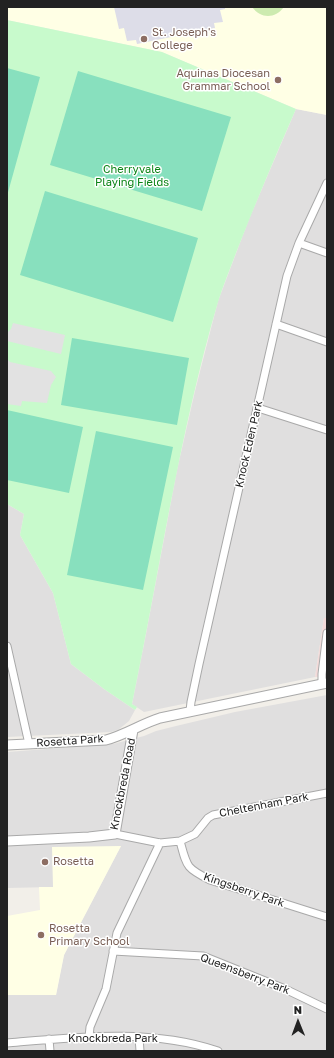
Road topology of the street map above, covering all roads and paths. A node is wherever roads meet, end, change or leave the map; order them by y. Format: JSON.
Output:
{"nodes":[{"id":1,"x":327,"y":183,"type":"edge"},
{"id":2,"x":299,"y":243,"type":"junction"},
{"id":3,"x":327,"y":254,"type":"edge"},
{"id":4,"x":276,"y":324,"type":"junction"},
{"id":5,"x":327,"y":342,"type":"edge"},
{"id":6,"x":258,"y":408,"type":"junction"},
{"id":7,"x":327,"y":430,"type":"edge"},
{"id":8,"x":327,"y":633,"type":"edge"},
{"id":9,"x":7,"y":646,"type":"edge"},
{"id":10,"x":324,"y":683,"type":"edge"},
{"id":11,"x":190,"y":711,"type":"junction"},
{"id":12,"x":133,"y":730,"type":"junction"},
{"id":13,"x":29,"y":744,"type":"junction"},
{"id":14,"x":7,"y":745,"type":"edge"},
{"id":15,"x":327,"y":793,"type":"edge"},
{"id":16,"x":115,"y":834,"type":"junction"},
{"id":17,"x":7,"y":841,"type":"edge"},
{"id":18,"x":180,"y":841,"type":"junction"},
{"id":19,"x":160,"y":843,"type":"junction"},
{"id":20,"x":327,"y":917,"type":"edge"},
{"id":21,"x":113,"y":951,"type":"junction"},
{"id":22,"x":327,"y":1009,"type":"edge"},
{"id":23,"x":89,"y":1037,"type":"junction"},
{"id":24,"x":139,"y":1037,"type":"junction"},
{"id":25,"x":49,"y":1039,"type":"junction"},
{"id":26,"x":7,"y":1043,"type":"edge"},
{"id":27,"x":50,"y":1051,"type":"edge"},
{"id":28,"x":140,"y":1051,"type":"edge"},
{"id":29,"x":218,"y":1051,"type":"edge"}],
"edges":[{"from":1,"to":2,"type":"street","name":"Knock Eden Park"},
{"from":2,"to":3,"type":"street"},
{"from":2,"to":4,"type":"street","name":"Knock Eden Park"},
{"from":4,"to":5,"type":"street"},
{"from":4,"to":6,"type":"street","name":"Knock Eden Park"},
{"from":6,"to":7,"type":"street"},
{"from":6,"to":11,"type":"street","name":"Knock Eden Park"},
{"from":8,"to":10,"type":"street"},
{"from":9,"to":13,"type":"street","name":"Rosetta Park"},
{"from":10,"to":11,"type":"street","name":"Knockbreda Road"},
{"from":11,"to":12,"type":"street","name":"Knockbreda Road"},
{"from":12,"to":13,"type":"street","name":"Rosetta Park"},
{"from":12,"to":16,"type":"street","name":"Knockbreda Road"},
{"from":13,"to":14,"type":"street","name":"Rosetta Park"},
{"from":15,"to":18,"type":"street","name":"Cheltenham Park"},
{"from":16,"to":17,"type":"street","name":"Knockbreda Road"},
{"from":16,"to":19,"type":"street","name":"Cheltenham Park"},
{"from":18,"to":19,"type":"street","name":"Cheltenham Park"},
{"from":18,"to":20,"type":"street","name":"Kingsberry Park"},
{"from":19,"to":21,"type":"street"},
{"from":21,"to":22,"type":"street","name":"Queensberry Park"},
{"from":21,"to":23,"type":"street"},
{"from":23,"to":24,"type":"street","name":"Knockbreda Park"},
{"from":23,"to":25,"type":"street","name":"Knockbreda Park"},
{"from":24,"to":28,"type":"street"},
{"from":24,"to":29,"type":"street","name":"Knockbreda Park"},
{"from":25,"to":26,"type":"street","name":"Knockbreda Park"},
{"from":25,"to":27,"type":"street"}]}
